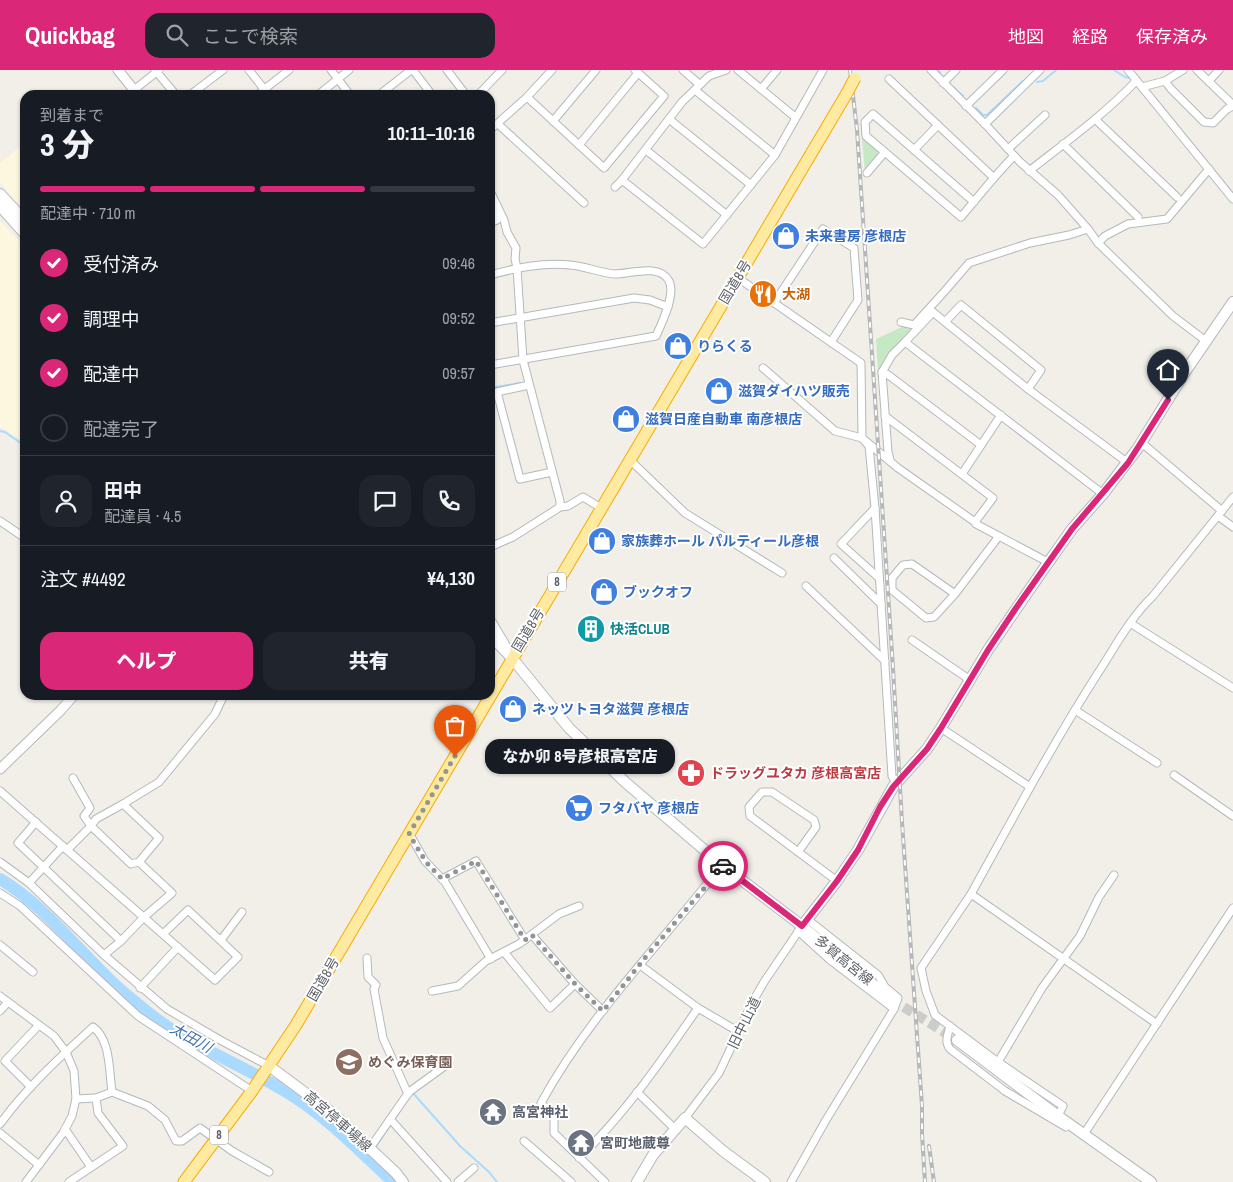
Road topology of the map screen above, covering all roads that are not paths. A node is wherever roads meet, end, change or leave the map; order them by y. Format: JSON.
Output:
{"nodes":[{"id":1,"x":118,"y":70,"type":"edge"},
{"id":2,"x":223,"y":70,"type":"edge"},
{"id":3,"x":250,"y":70,"type":"edge"},
{"id":4,"x":289,"y":70,"type":"edge"},
{"id":5,"x":331,"y":70,"type":"edge"},
{"id":6,"x":350,"y":70,"type":"edge"},
{"id":7,"x":412,"y":70,"type":"edge"},
{"id":8,"x":447,"y":70,"type":"edge"},
{"id":9,"x":502,"y":70,"type":"edge"},
{"id":10,"x":552,"y":70,"type":"edge"},
{"id":11,"x":596,"y":70,"type":"edge"},
{"id":12,"x":683,"y":70,"type":"edge"},
{"id":13,"x":726,"y":70,"type":"edge"},
{"id":14,"x":738,"y":70,"type":"edge"},
{"id":15,"x":777,"y":70,"type":"edge"},
{"id":16,"x":823,"y":70,"type":"edge"},
{"id":17,"x":931,"y":70,"type":"edge"},
{"id":18,"x":956,"y":70,"type":"edge"},
{"id":19,"x":1003,"y":70,"type":"edge"},
{"id":20,"x":1040,"y":70,"type":"edge"},
{"id":21,"x":1128,"y":70,"type":"edge"},
{"id":22,"x":1183,"y":70,"type":"edge"},
{"id":23,"x":1197,"y":70,"type":"edge"},
{"id":24,"x":1219,"y":70,"type":"edge"},
{"id":25,"x":157,"y":71,"type":"edge"},
{"id":26,"x":636,"y":72,"type":"edge"},
{"id":27,"x":858,"y":74,"type":"edge"},
{"id":28,"x":338,"y":79,"type":"junction"},
{"id":29,"x":889,"y":79,"type":"dead end"},
{"id":30,"x":1165,"y":80,"type":"junction"},
{"id":31,"x":1210,"y":81,"type":"junction"},
{"id":32,"x":943,"y":83,"type":"junction"},
{"id":33,"x":1139,"y":84,"type":"junction"},
{"id":34,"x":697,"y":87,"type":"junction"},
{"id":35,"x":264,"y":89,"type":"joint"},
{"id":36,"x":761,"y":89,"type":"junction"},
{"id":37,"x":134,"y":90,"type":"edge"},
{"id":38,"x":138,"y":90,"type":"edge"},
{"id":39,"x":172,"y":90,"type":"edge"},
{"id":40,"x":197,"y":90,"type":"edge"},
{"id":41,"x":324,"y":90,"type":"edge"},
{"id":42,"x":346,"y":90,"type":"edge"},
{"id":43,"x":386,"y":90,"type":"edge"},
{"id":44,"x":428,"y":90,"type":"edge"},
{"id":45,"x":462,"y":90,"type":"edge"},
{"id":46,"x":483,"y":90,"type":"edge"},
{"id":47,"x":527,"y":97,"type":"junction"},
{"id":48,"x":966,"y":106,"type":"junction"},
{"id":49,"x":1233,"y":106,"type":"edge"},
{"id":50,"x":1045,"y":115,"type":"dead end"},
{"id":51,"x":795,"y":118,"type":"junction"},
{"id":52,"x":669,"y":119,"type":"junction"},
{"id":53,"x":1096,"y":120,"type":"junction"},
{"id":54,"x":553,"y":121,"type":"junction"},
{"id":55,"x":498,"y":124,"type":"junction"},
{"id":56,"x":938,"y":124,"type":"junction"},
{"id":57,"x":985,"y":124,"type":"junction"},
{"id":58,"x":495,"y":126,"type":"edge"},
{"id":59,"x":1063,"y":144,"type":"junction"},
{"id":60,"x":578,"y":145,"type":"junction"},
{"id":61,"x":1008,"y":149,"type":"junction"},
{"id":62,"x":646,"y":150,"type":"junction"},
{"id":63,"x":914,"y":150,"type":"junction"},
{"id":64,"x":884,"y":153,"type":"junction"},
{"id":65,"x":775,"y":155,"type":"junction"},
{"id":66,"x":1014,"y":156,"type":"junction"},
{"id":67,"x":1209,"y":169,"type":"junction"},
{"id":68,"x":1029,"y":171,"type":"junction"},
{"id":69,"x":867,"y":173,"type":"dead end"},
{"id":70,"x":993,"y":177,"type":"junction"},
{"id":71,"x":622,"y":180,"type":"junction"},
{"id":72,"x":751,"y":186,"type":"junction"},
{"id":73,"x":615,"y":187,"type":"dead end"},
{"id":74,"x":0,"y":194,"type":"edge"},
{"id":75,"x":1177,"y":197,"type":"dead end"},
{"id":76,"x":1233,"y":199,"type":"edge"},
{"id":77,"x":495,"y":201,"type":"edge"},
{"id":78,"x":974,"y":202,"type":"junction"},
{"id":79,"x":584,"y":203,"type":"dead end"},
{"id":80,"x":0,"y":206,"type":"edge"},
{"id":81,"x":0,"y":214,"type":"edge"},
{"id":82,"x":727,"y":215,"type":"junction"},
{"id":83,"x":20,"y":216,"type":"edge"},
{"id":84,"x":1138,"y":217,"type":"dead end"},
{"id":85,"x":12,"y":220,"type":"junction"},
{"id":86,"x":20,"y":229,"type":"edge"},
{"id":87,"x":1088,"y":229,"type":"junction"},
{"id":88,"x":1098,"y":243,"type":"junction"},
{"id":89,"x":517,"y":268,"type":"junction"},
{"id":90,"x":495,"y":274,"type":"edge"},
{"id":91,"x":738,"y":278,"type":"junction"},
{"id":92,"x":1233,"y":302,"type":"edge"},
{"id":93,"x":774,"y":303,"type":"junction"},
{"id":94,"x":668,"y":307,"type":"junction"},
{"id":95,"x":521,"y":318,"type":"junction"},
{"id":96,"x":495,"y":322,"type":"edge"},
{"id":97,"x":901,"y":322,"type":"dead end"},
{"id":98,"x":945,"y":322,"type":"junction"},
{"id":99,"x":916,"y":326,"type":"junction"},
{"id":100,"x":1206,"y":341,"type":"junction"},
{"id":101,"x":831,"y":342,"type":"junction"},
{"id":102,"x":905,"y":342,"type":"junction"},
{"id":103,"x":523,"y":360,"type":"junction"},
{"id":104,"x":495,"y":364,"type":"edge"},
{"id":105,"x":763,"y":368,"type":"dead end"},
{"id":106,"x":882,"y":372,"type":"junction"},
{"id":107,"x":529,"y":385,"type":"junction"},
{"id":108,"x":1028,"y":389,"type":"junction"},
{"id":109,"x":1001,"y":415,"type":"junction"},
{"id":110,"x":885,"y":416,"type":"junction"},
{"id":111,"x":862,"y":438,"type":"junction"},
{"id":112,"x":1142,"y":443,"type":"junction"},
{"id":113,"x":981,"y":445,"type":"junction"},
{"id":114,"x":630,"y":460,"type":"junction"},
{"id":115,"x":890,"y":460,"type":"junction"},
{"id":116,"x":1128,"y":463,"type":"junction"},
{"id":117,"x":552,"y":472,"type":"junction"},
{"id":118,"x":962,"y":474,"type":"junction"},
{"id":119,"x":1103,"y":494,"type":"junction"},
{"id":120,"x":1233,"y":497,"type":"edge"},
{"id":121,"x":560,"y":507,"type":"junction"},
{"id":122,"x":602,"y":508,"type":"junction"},
{"id":123,"x":875,"y":508,"type":"junction"},
{"id":124,"x":1220,"y":513,"type":"junction"},
{"id":125,"x":0,"y":522,"type":"edge"},
{"id":126,"x":975,"y":522,"type":"junction"},
{"id":127,"x":1233,"y":527,"type":"edge"},
{"id":128,"x":20,"y":535,"type":"edge"},
{"id":129,"x":998,"y":536,"type":"junction"},
{"id":130,"x":495,"y":545,"type":"edge"},
{"id":131,"x":834,"y":558,"type":"dead end"},
{"id":132,"x":1048,"y":563,"type":"junction"},
{"id":133,"x":782,"y":573,"type":"dead end"},
{"id":134,"x":879,"y":578,"type":"junction"},
{"id":135,"x":806,"y":586,"type":"dead end"},
{"id":136,"x":956,"y":594,"type":"junction"},
{"id":137,"x":880,"y":604,"type":"junction"},
{"id":138,"x":1130,"y":623,"type":"junction"},
{"id":139,"x":495,"y":629,"type":"edge"},
{"id":140,"x":495,"y":640,"type":"edge"},
{"id":141,"x":912,"y":640,"type":"dead end"},
{"id":142,"x":512,"y":658,"type":"junction"},
{"id":143,"x":885,"y":661,"type":"junction"},
{"id":144,"x":970,"y":680,"type":"junction"},
{"id":145,"x":495,"y":687,"type":"edge"},
{"id":146,"x":1233,"y":688,"type":"edge"},
{"id":147,"x":70,"y":700,"type":"edge"},
{"id":148,"x":221,"y":700,"type":"edge"},
{"id":149,"x":487,"y":700,"type":"edge"},
{"id":150,"x":1075,"y":710,"type":"junction"},
{"id":151,"x":941,"y":728,"type":"junction"},
{"id":152,"x":1157,"y":763,"type":"dead end"},
{"id":153,"x":0,"y":768,"type":"edge"},
{"id":154,"x":1174,"y":775,"type":"dead end"},
{"id":155,"x":73,"y":778,"type":"dead end"},
{"id":156,"x":896,"y":784,"type":"junction"},
{"id":157,"x":1030,"y":786,"type":"junction"},
{"id":158,"x":0,"y":791,"type":"edge"},
{"id":159,"x":123,"y":804,"type":"junction"},
{"id":160,"x":1233,"y":816,"type":"edge"},
{"id":161,"x":36,"y":822,"type":"junction"},
{"id":162,"x":91,"y":826,"type":"junction"},
{"id":163,"x":409,"y":834,"type":"junction"},
{"id":164,"x":65,"y":848,"type":"junction"},
{"id":165,"x":798,"y":852,"type":"junction"},
{"id":166,"x":0,"y":862,"type":"edge"},
{"id":167,"x":139,"y":862,"type":"junction"},
{"id":168,"x":722,"y":865,"type":"junction"},
{"id":169,"x":43,"y":868,"type":"junction"},
{"id":170,"x":1114,"y":875,"type":"dead end"},
{"id":171,"x":442,"y":879,"type":"junction"},
{"id":172,"x":837,"y":881,"type":"junction"},
{"id":173,"x":29,"y":882,"type":"junction"},
{"id":174,"x":0,"y":894,"type":"edge"},
{"id":175,"x":971,"y":894,"type":"junction"},
{"id":176,"x":579,"y":906,"type":"dead end"},
{"id":177,"x":1233,"y":908,"type":"edge"},
{"id":178,"x":242,"y":912,"type":"dead end"},
{"id":179,"x":144,"y":917,"type":"junction"},
{"id":180,"x":802,"y":925,"type":"junction"},
{"id":181,"x":163,"y":934,"type":"junction"},
{"id":182,"x":532,"y":935,"type":"junction"},
{"id":183,"x":221,"y":940,"type":"junction"},
{"id":184,"x":525,"y":940,"type":"junction"},
{"id":185,"x":121,"y":941,"type":"junction"},
{"id":186,"x":0,"y":945,"type":"edge"},
{"id":187,"x":178,"y":947,"type":"junction"},
{"id":188,"x":504,"y":952,"type":"junction"},
{"id":189,"x":104,"y":955,"type":"junction"},
{"id":190,"x":367,"y":958,"type":"dead end"},
{"id":191,"x":491,"y":959,"type":"junction"},
{"id":192,"x":1064,"y":959,"type":"junction"},
{"id":193,"x":640,"y":965,"type":"junction"},
{"id":194,"x":33,"y":972,"type":"dead end"},
{"id":195,"x":575,"y":984,"type":"junction"},
{"id":196,"x":140,"y":988,"type":"junction"},
{"id":197,"x":432,"y":991,"type":"dead end"},
{"id":198,"x":0,"y":996,"type":"edge"},
{"id":199,"x":8,"y":1002,"type":"junction"},
{"id":200,"x":893,"y":1004,"type":"joint"},
{"id":201,"x":698,"y":1008,"type":"junction"},
{"id":202,"x":0,"y":1011,"type":"edge"},
{"id":203,"x":603,"y":1011,"type":"junction"},
{"id":204,"x":1157,"y":1024,"type":"junction"},
{"id":205,"x":38,"y":1026,"type":"junction"},
{"id":206,"x":950,"y":1026,"type":"junction"},
{"id":207,"x":740,"y":1032,"type":"junction"},
{"id":208,"x":957,"y":1040,"type":"tunnel mouth"},
{"id":209,"x":66,"y":1052,"type":"junction"},
{"id":210,"x":998,"y":1062,"type":"junction"},
{"id":211,"x":449,"y":1063,"type":"dead end"},
{"id":212,"x":267,"y":1068,"type":"junction"},
{"id":213,"x":31,"y":1087,"type":"junction"},
{"id":214,"x":253,"y":1089,"type":"junction"},
{"id":215,"x":112,"y":1092,"type":"junction"},
{"id":216,"x":637,"y":1092,"type":"junction"},
{"id":217,"x":408,"y":1094,"type":"junction"},
{"id":218,"x":96,"y":1098,"type":"junction"},
{"id":219,"x":76,"y":1099,"type":"junction"},
{"id":220,"x":1058,"y":1116,"type":"junction"},
{"id":221,"x":685,"y":1118,"type":"junction"},
{"id":222,"x":391,"y":1119,"type":"junction"},
{"id":223,"x":0,"y":1124,"type":"edge"},
{"id":224,"x":65,"y":1129,"type":"junction"},
{"id":225,"x":676,"y":1129,"type":"junction"},
{"id":226,"x":1081,"y":1132,"type":"junction"},
{"id":227,"x":0,"y":1133,"type":"edge"},
{"id":228,"x":216,"y":1140,"type":"junction"},
{"id":229,"x":524,"y":1141,"type":"dead end"},
{"id":230,"x":370,"y":1148,"type":"junction"},
{"id":231,"x":579,"y":1158,"type":"junction"},
{"id":232,"x":38,"y":1165,"type":"junction"},
{"id":233,"x":91,"y":1167,"type":"junction"},
{"id":234,"x":474,"y":1168,"type":"dead end"},
{"id":235,"x":269,"y":1172,"type":"dead end"},
{"id":236,"x":26,"y":1182,"type":"edge"},
{"id":237,"x":69,"y":1182,"type":"edge"},
{"id":238,"x":184,"y":1182,"type":"edge"},
{"id":239,"x":403,"y":1182,"type":"edge"},
{"id":240,"x":447,"y":1182,"type":"edge"},
{"id":241,"x":458,"y":1182,"type":"edge"},
{"id":242,"x":571,"y":1182,"type":"edge"},
{"id":243,"x":605,"y":1182,"type":"edge"},
{"id":244,"x":637,"y":1182,"type":"edge"},
{"id":245,"x":765,"y":1182,"type":"edge"},
{"id":246,"x":791,"y":1182,"type":"edge"},
{"id":247,"x":1151,"y":1182,"type":"edge"}],
"edges":[{"from":1,"to":37,"type":"street"},
{"from":2,"to":40,"type":"street"},
{"from":3,"to":35,"type":"street"},
{"from":4,"to":35,"type":"street"},
{"from":5,"to":28,"type":"street"},
{"from":6,"to":28,"type":"street"},
{"from":7,"to":43,"type":"street"},
{"from":7,"to":44,"type":"street"},
{"from":8,"to":45,"type":"street"},
{"from":9,"to":46,"type":"street"},
{"from":10,"to":47,"type":"street"},
{"from":11,"to":54,"type":"street"},
{"from":12,"to":34,"type":"street"},
{"from":13,"to":34,"type":"street"},
{"from":14,"to":36,"type":"street"},
{"from":15,"to":36,"type":"street"},
{"from":16,"to":51,"type":"street"},
{"from":17,"to":32,"type":"street"},
{"from":18,"to":32,"type":"street"},
{"from":19,"to":48,"type":"street"},
{"from":20,"to":57,"type":"street"},
{"from":21,"to":33,"type":"street"},
{"from":22,"to":30,"type":"street"},
{"from":23,"to":31,"type":"street"},
{"from":24,"to":31,"type":"street"},
{"from":25,"to":38,"type":"street"},
{"from":25,"to":39,"type":"street"},
{"from":26,"to":60,"type":"street"},
{"from":26,"to":60,"type":"street"},
{"from":27,"to":91,"type":"highway","name":"国道8号","number":"8","bridge":true},
{"from":28,"to":41,"type":"street"},
{"from":28,"to":42,"type":"street"},
{"from":29,"to":56,"type":"street"},
{"from":30,"to":33,"type":"street"},
{"from":30,"to":49,"type":"street"},
{"from":31,"to":49,"type":"street"},
{"from":32,"to":48,"type":"street"},
{"from":33,"to":53,"type":"street"},
{"from":33,"to":67,"type":"street"},
{"from":34,"to":52,"type":"street"},
{"from":34,"to":65,"type":"street"},
{"from":36,"to":51,"type":"street"},
{"from":47,"to":54,"type":"street"},
{"from":47,"to":55,"type":"street"},
{"from":48,"to":57,"type":"street"},
{"from":50,"to":61,"type":"street"},
{"from":51,"to":65,"type":"street"},
{"from":52,"to":62,"type":"street"},
{"from":52,"to":72,"type":"street"},
{"from":53,"to":59,"type":"street"},
{"from":53,"to":75,"type":"street"},
{"from":54,"to":60,"type":"street"},
{"from":55,"to":58,"type":"street"},
{"from":55,"to":79,"type":"street"},
{"from":56,"to":63,"type":"street"},
{"from":56,"to":70,"type":"street"},
{"from":57,"to":61,"type":"street"},
{"from":59,"to":68,"type":"street"},
{"from":59,"to":84,"type":"street"},
{"from":61,"to":66,"type":"street"},
{"from":62,"to":71,"type":"street"},
{"from":62,"to":82,"type":"street"},
{"from":63,"to":64,"type":"street"},
{"from":63,"to":78,"type":"street"},
{"from":64,"to":69,"type":"street"},
{"from":64,"to":78,"type":"street"},
{"from":65,"to":72,"type":"street"},
{"from":66,"to":68,"type":"street"},
{"from":66,"to":70,"type":"street"},
{"from":67,"to":76,"type":"street"},
{"from":67,"to":88,"type":"street"},
{"from":68,"to":87,"type":"street"},
{"from":70,"to":78,"type":"street"},
{"from":71,"to":73,"type":"street"},
{"from":71,"to":82,"type":"street"},
{"from":72,"to":82,"type":"street"},
{"from":74,"to":83,"type":"main road"},
{"from":77,"to":89,"type":"street"},
{"from":80,"to":85,"type":"main road"},
{"from":81,"to":85,"type":"street"},
{"from":85,"to":86,"type":"main road"},
{"from":87,"to":88,"type":"street"},
{"from":87,"to":99,"type":"street"},
{"from":88,"to":100,"type":"street"},
{"from":89,"to":90,"type":"street"},
{"from":89,"to":94,"type":"street"},
{"from":89,"to":95,"type":"street"},
{"from":91,"to":93,"type":"street"},
{"from":91,"to":114,"type":"highway","name":"国道8号","number":"8"},
{"from":92,"to":100,"type":"main road"},
{"from":93,"to":101,"type":"street"},
{"from":93,"to":101,"type":"street"},
{"from":94,"to":95,"type":"street"},
{"from":94,"to":103,"type":"street"},
{"from":95,"to":96,"type":"street"},
{"from":95,"to":103,"type":"street"},
{"from":97,"to":99,"type":"street"},
{"from":98,"to":99,"type":"street"},
{"from":98,"to":108,"type":"street"},
{"from":98,"to":108,"type":"street"},
{"from":99,"to":102,"type":"street"},
{"from":100,"to":112,"type":"main road"},
{"from":101,"to":111,"type":"street"},
{"from":102,"to":106,"type":"street"},
{"from":102,"to":109,"type":"street"},
{"from":103,"to":104,"type":"street"},
{"from":103,"to":107,"type":"street"},
{"from":105,"to":111,"type":"street"},
{"from":106,"to":110,"type":"street"},
{"from":106,"to":113,"type":"street"},
{"from":107,"to":117,"type":"street"},
{"from":107,"to":117,"type":"street"},
{"from":108,"to":116,"type":"street"},
{"from":109,"to":113,"type":"street"},
{"from":109,"to":119,"type":"street"},
{"from":110,"to":115,"type":"street"},
{"from":110,"to":118,"type":"street"},
{"from":111,"to":115,"type":"street"},
{"from":111,"to":123,"type":"street"},
{"from":112,"to":116,"type":"main road"},
{"from":112,"to":124,"type":"street"},
{"from":113,"to":118,"type":"street"},
{"from":114,"to":122,"type":"highway","name":"国道8号","number":"8"},
{"from":114,"to":133,"type":"street"},
{"from":115,"to":126,"type":"street"},
{"from":116,"to":119,"type":"main road"},
{"from":117,"to":121,"type":"street"},
{"from":118,"to":126,"type":"street"},
{"from":119,"to":132,"type":"main road"},
{"from":120,"to":124,"type":"street"},
{"from":121,"to":122,"type":"street"},
{"from":121,"to":130,"type":"street"},
{"from":122,"to":142,"type":"highway","name":"国道8号","number":"8"},
{"from":123,"to":134,"type":"street"},
{"from":123,"to":134,"type":"street"},
{"from":124,"to":127,"type":"street"},
{"from":124,"to":138,"type":"street"},
{"from":125,"to":128,"type":"street"},
{"from":126,"to":129,"type":"street"},
{"from":129,"to":132,"type":"street"},
{"from":129,"to":136,"type":"street"},
{"from":131,"to":137,"type":"street"},
{"from":132,"to":144,"type":"main road"},
{"from":134,"to":137,"type":"street"},
{"from":135,"to":143,"type":"street"},
{"from":136,"to":136,"type":"street"},
{"from":137,"to":143,"type":"street"},
{"from":138,"to":146,"type":"street"},
{"from":138,"to":150,"type":"street"},
{"from":139,"to":142,"type":"main road"},
{"from":140,"to":142,"type":"main road"},
{"from":141,"to":144,"type":"street"},
{"from":142,"to":145,"type":"highway","name":"国道8号","number":"8"},
{"from":142,"to":168,"type":"main road","name":"多賀高宮線"},
{"from":143,"to":156,"type":"street"},
{"from":144,"to":151,"type":"main road"},
{"from":147,"to":153,"type":"street"},
{"from":148,"to":159,"type":"street"},
{"from":149,"to":163,"type":"highway","name":"国道8号","number":"8"},
{"from":150,"to":152,"type":"street"},
{"from":150,"to":157,"type":"street"},
{"from":151,"to":156,"type":"main road"},
{"from":151,"to":157,"type":"street"},
{"from":154,"to":160,"type":"street"},
{"from":155,"to":162,"type":"street"},
{"from":156,"to":172,"type":"main road"},
{"from":157,"to":175,"type":"street"},
{"from":158,"to":161,"type":"street"},
{"from":159,"to":162,"type":"street"},
{"from":159,"to":167,"type":"street"},
{"from":161,"to":164,"type":"street"},
{"from":161,"to":169,"type":"street"},
{"from":162,"to":164,"type":"street"},
{"from":162,"to":167,"type":"street"},
{"from":163,"to":171,"type":"street"},
{"from":163,"to":212,"type":"highway","name":"国道8号","number":"8"},
{"from":164,"to":169,"type":"street"},
{"from":164,"to":179,"type":"street"},
{"from":165,"to":165,"type":"street"},
{"from":165,"to":172,"type":"street"},
{"from":166,"to":173,"type":"street"},
{"from":167,"to":179,"type":"street"},
{"from":168,"to":180,"type":"main road","name":"多賀高宮線"},
{"from":168,"to":193,"type":"street"},
{"from":169,"to":173,"type":"street"},
{"from":169,"to":185,"type":"street"},
{"from":170,"to":192,"type":"street"},
{"from":171,"to":184,"type":"street"},
{"from":171,"to":191,"type":"street"},
{"from":172,"to":180,"type":"main road"},
{"from":173,"to":189,"type":"street"},
{"from":174,"to":214,"type":"street"},
{"from":175,"to":192,"type":"street"},
{"from":175,"to":206,"type":"street"},
{"from":176,"to":182,"type":"street"},
{"from":177,"to":204,"type":"street"},
{"from":178,"to":183,"type":"street"},
{"from":179,"to":181,"type":"street"},
{"from":179,"to":185,"type":"street"},
{"from":180,"to":200,"type":"main road","name":"多賀高宮線"},
{"from":180,"to":207,"type":"street","name":"旧中山道"},
{"from":181,"to":183,"type":"street"},
{"from":181,"to":187,"type":"street"},
{"from":182,"to":184,"type":"street"},
{"from":182,"to":195,"type":"street"},
{"from":183,"to":187,"type":"street"},
{"from":184,"to":188,"type":"street"},
{"from":185,"to":189,"type":"street"},
{"from":186,"to":194,"type":"street"},
{"from":187,"to":196,"type":"street"},
{"from":188,"to":191,"type":"street"},
{"from":188,"to":195,"type":"street"},
{"from":189,"to":196,"type":"street"},
{"from":190,"to":217,"type":"street"},
{"from":191,"to":197,"type":"street"},
{"from":192,"to":204,"type":"street"},
{"from":192,"to":210,"type":"street"},
{"from":193,"to":201,"type":"street"},
{"from":193,"to":203,"type":"street"},
{"from":195,"to":203,"type":"street"},
{"from":196,"to":212,"type":"street"},
{"from":198,"to":199,"type":"street"},
{"from":199,"to":202,"type":"street"},
{"from":199,"to":205,"type":"street"},
{"from":200,"to":246,"type":"street"},
{"from":201,"to":207,"type":"street"},
{"from":201,"to":216,"type":"street"},
{"from":203,"to":231,"type":"street"},
{"from":204,"to":226,"type":"street"},
{"from":205,"to":209,"type":"street"},
{"from":205,"to":213,"type":"street"},
{"from":206,"to":210,"type":"street"},
{"from":206,"to":226,"type":"street"},
{"from":207,"to":221,"type":"street","name":"旧中山道"},
{"from":208,"to":220,"type":"main road"},
{"from":209,"to":213,"type":"street"},
{"from":209,"to":215,"type":"street"},
{"from":209,"to":219,"type":"street"},
{"from":210,"to":220,"type":"street"},
{"from":211,"to":217,"type":"street"},
{"from":212,"to":214,"type":"highway","name":"国道8号","number":"8"},
{"from":212,"to":230,"type":"main road","name":"高宮停車場線"},
{"from":213,"to":223,"type":"street"},
{"from":214,"to":228,"type":"highway","name":"国道8号","number":"8"},
{"from":215,"to":218,"type":"street"},
{"from":215,"to":228,"type":"street"},
{"from":216,"to":225,"type":"street"},
{"from":216,"to":231,"type":"street"},
{"from":217,"to":222,"type":"street"},
{"from":218,"to":219,"type":"street"},
{"from":218,"to":233,"type":"street"},
{"from":219,"to":224,"type":"street"},
{"from":220,"to":226,"type":"main road"},
{"from":221,"to":225,"type":"main road"},
{"from":221,"to":245,"type":"main road"},
{"from":222,"to":230,"type":"street"},
{"from":222,"to":240,"type":"street"},
{"from":224,"to":232,"type":"street"},
{"from":224,"to":233,"type":"street"},
{"from":225,"to":244,"type":"main road"},
{"from":226,"to":247,"type":"main road"},
{"from":227,"to":232,"type":"street"},
{"from":228,"to":235,"type":"street"},
{"from":228,"to":238,"type":"highway","name":"国道8号","number":"8"},
{"from":229,"to":242,"type":"street"},
{"from":230,"to":239,"type":"main road","name":"高宮停車場線"},
{"from":231,"to":243,"type":"street"},
{"from":232,"to":236,"type":"street"},
{"from":233,"to":237,"type":"street"},
{"from":234,"to":241,"type":"street"}]}
